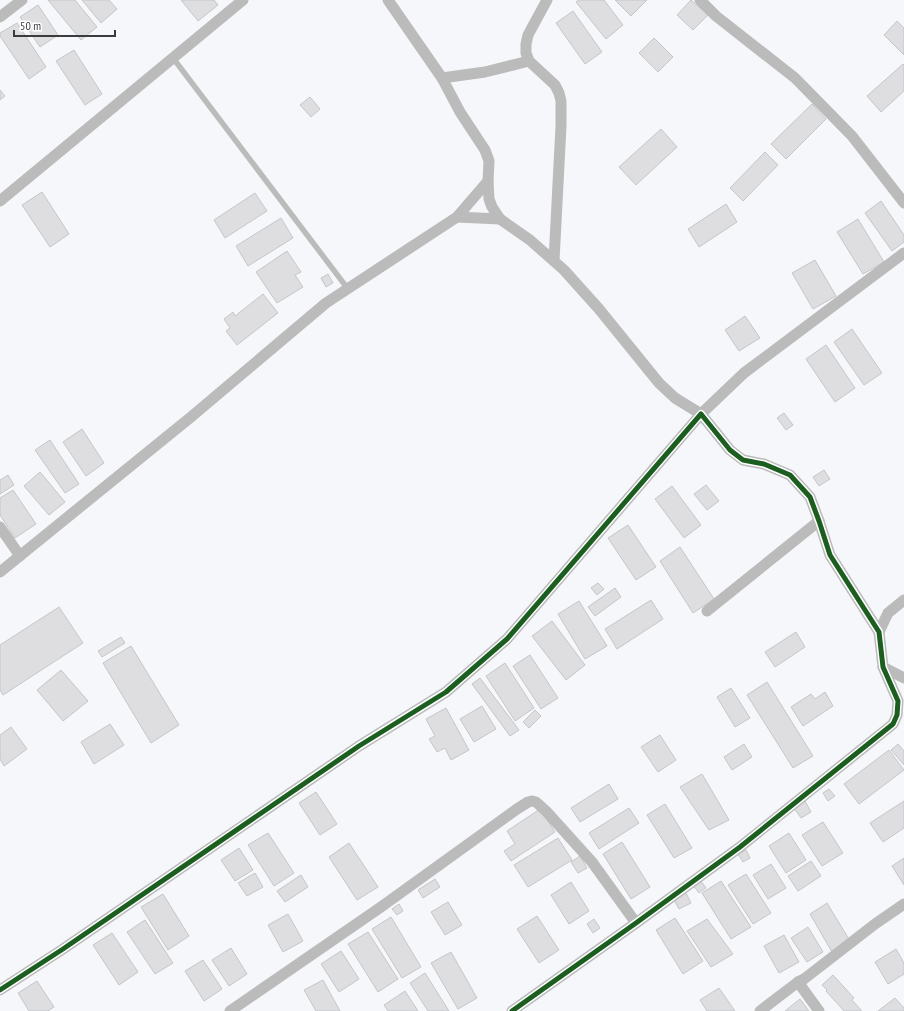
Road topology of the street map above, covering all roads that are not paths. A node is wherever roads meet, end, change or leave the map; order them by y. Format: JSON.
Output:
{"nodes":[{"id":1,"x":22,"y":0,"type":"edge"},
{"id":2,"x":243,"y":0,"type":"edge"},
{"id":3,"x":388,"y":0,"type":"edge"},
{"id":4,"x":548,"y":0,"type":"edge"},
{"id":5,"x":700,"y":0,"type":"edge"},
{"id":6,"x":0,"y":17,"type":"edge"},
{"id":7,"x":173,"y":58,"type":"junction"},
{"id":8,"x":530,"y":61,"type":"junction"},
{"id":9,"x":442,"y":78,"type":"junction"},
{"id":10,"x":488,"y":181,"type":"junction"},
{"id":11,"x":0,"y":201,"type":"edge"},
{"id":12,"x":904,"y":203,"type":"edge"},
{"id":13,"x":457,"y":217,"type":"junction"},
{"id":14,"x":500,"y":219,"type":"junction"},
{"id":15,"x":904,"y":254,"type":"edge"},
{"id":16,"x":554,"y":261,"type":"junction"},
{"id":17,"x":348,"y":289,"type":"junction"},
{"id":18,"x":701,"y":414,"type":"junction"},
{"id":19,"x":819,"y":521,"type":"junction"},
{"id":20,"x":0,"y":527,"type":"edge"},
{"id":21,"x":20,"y":556,"type":"junction"},
{"id":22,"x":0,"y":572,"type":"edge"},
{"id":23,"x":904,"y":600,"type":"edge"},
{"id":24,"x":707,"y":611,"type":"dead end"},
{"id":25,"x":879,"y":632,"type":"junction"},
{"id":26,"x":883,"y":667,"type":"junction"},
{"id":27,"x":904,"y":678,"type":"edge"},
{"id":28,"x":904,"y":904,"type":"edge"},
{"id":29,"x":636,"y":924,"type":"junction"},
{"id":30,"x":798,"y":982,"type":"junction"},
{"id":31,"x":0,"y":990,"type":"edge"},
{"id":32,"x":230,"y":1011,"type":"edge"},
{"id":33,"x":512,"y":1011,"type":"edge"},
{"id":34,"x":760,"y":1011,"type":"edge"},
{"id":35,"x":819,"y":1011,"type":"edge"}],
"edges":[{"from":1,"to":6,"type":"street"},
{"from":2,"to":7,"type":"street"},
{"from":3,"to":9,"type":"street"},
{"from":4,"to":8,"type":"street"},
{"from":5,"to":12,"type":"street"},
{"from":7,"to":11,"type":"street"},
{"from":7,"to":17,"type":"lane"},
{"from":8,"to":9,"type":"street"},
{"from":8,"to":16,"type":"street"},
{"from":9,"to":10,"type":"street"},
{"from":10,"to":13,"type":"street"},
{"from":10,"to":14,"type":"street"},
{"from":13,"to":14,"type":"street"},
{"from":13,"to":17,"type":"street"},
{"from":14,"to":16,"type":"street"},
{"from":15,"to":18,"type":"street"},
{"from":16,"to":18,"type":"street"},
{"from":17,"to":21,"type":"street"},
{"from":18,"to":19,"type":"street"},
{"from":18,"to":31,"type":"street"},
{"from":19,"to":24,"type":"street"},
{"from":19,"to":25,"type":"street"},
{"from":20,"to":21,"type":"street"},
{"from":21,"to":22,"type":"street"},
{"from":23,"to":25,"type":"street"},
{"from":25,"to":26,"type":"street"},
{"from":26,"to":27,"type":"street"},
{"from":26,"to":29,"type":"street"},
{"from":28,"to":30,"type":"street"},
{"from":29,"to":32,"type":"street"},
{"from":29,"to":33,"type":"street"},
{"from":30,"to":34,"type":"street"},
{"from":30,"to":35,"type":"street"}]}
